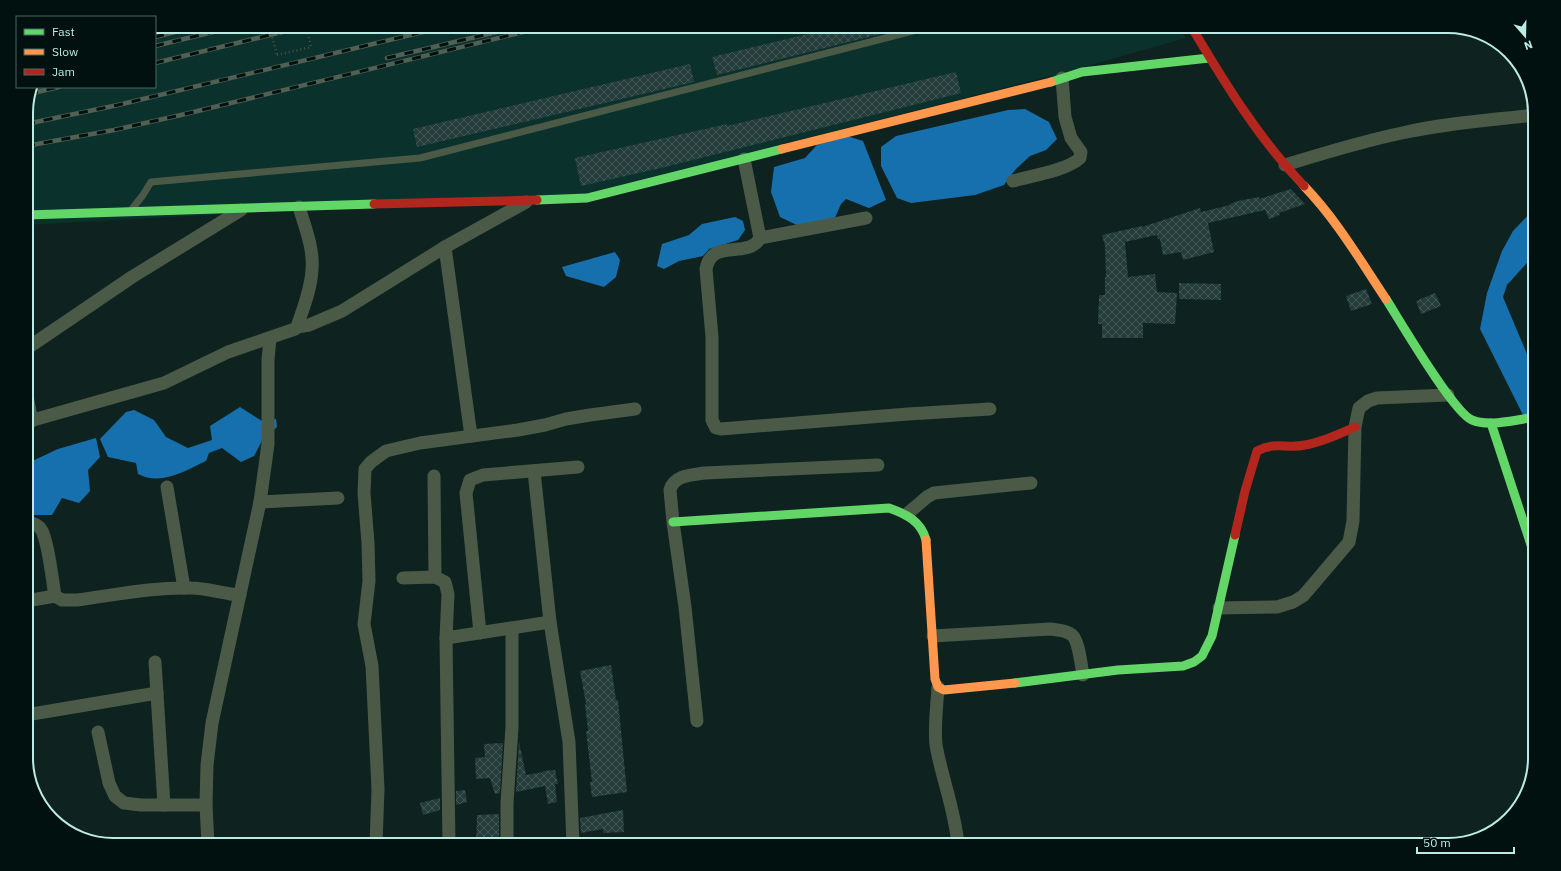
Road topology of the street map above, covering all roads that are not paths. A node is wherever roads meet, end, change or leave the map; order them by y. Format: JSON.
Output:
{"nodes":[{"id":1,"x":905,"y":33,"type":"edge"},
{"id":2,"x":1196,"y":33,"type":"edge"},
{"id":3,"x":1209,"y":58,"type":"junction"},
{"id":4,"x":1062,"y":78,"type":"junction"},
{"id":5,"x":1528,"y":116,"type":"edge"},
{"id":6,"x":744,"y":159,"type":"junction"},
{"id":7,"x":1285,"y":165,"type":"junction"},
{"id":8,"x":1013,"y":181,"type":"dead end"},
{"id":9,"x":533,"y":198,"type":"junction"},
{"id":10,"x":299,"y":207,"type":"junction"},
{"id":11,"x":243,"y":209,"type":"junction"},
{"id":12,"x":129,"y":212,"type":"junction"},
{"id":13,"x":33,"y":215,"type":"edge"},
{"id":14,"x":866,"y":218,"type":"dead end"},
{"id":15,"x":760,"y":238,"type":"junction"},
{"id":16,"x":445,"y":247,"type":"junction"},
{"id":17,"x":297,"y":327,"type":"junction"},
{"id":18,"x":270,"y":338,"type":"junction"},
{"id":19,"x":33,"y":344,"type":"edge"},
{"id":20,"x":1448,"y":395,"type":"junction"},
{"id":21,"x":635,"y":409,"type":"dead end"},
{"id":22,"x":990,"y":409,"type":"dead end"},
{"id":23,"x":1528,"y":418,"type":"edge"},
{"id":24,"x":33,"y":421,"type":"edge"},
{"id":25,"x":1491,"y":423,"type":"junction"},
{"id":26,"x":1356,"y":427,"type":"junction"},
{"id":27,"x":471,"y":436,"type":"junction"},
{"id":28,"x":878,"y":465,"type":"dead end"},
{"id":29,"x":578,"y":467,"type":"dead end"},
{"id":30,"x":534,"y":471,"type":"junction"},
{"id":31,"x":434,"y":476,"type":"dead end"},
{"id":32,"x":1031,"y":483,"type":"dead end"},
{"id":33,"x":167,"y":487,"type":"dead end"},
{"id":34,"x":338,"y":498,"type":"dead end"},
{"id":35,"x":260,"y":502,"type":"junction"},
{"id":36,"x":907,"y":514,"type":"junction"},
{"id":37,"x":673,"y":522,"type":"junction"},
{"id":38,"x":33,"y":523,"type":"edge"},
{"id":39,"x":1528,"y":536,"type":"edge"},
{"id":40,"x":435,"y":577,"type":"junction"},
{"id":41,"x":403,"y":578,"type":"dead end"},
{"id":42,"x":184,"y":588,"type":"junction"},
{"id":43,"x":240,"y":595,"type":"junction"},
{"id":44,"x":55,"y":596,"type":"junction"},
{"id":45,"x":33,"y":600,"type":"edge"},
{"id":46,"x":1219,"y":608,"type":"junction"},
{"id":47,"x":550,"y":622,"type":"junction"},
{"id":48,"x":512,"y":628,"type":"junction"},
{"id":49,"x":480,"y":633,"type":"junction"},
{"id":50,"x":933,"y":636,"type":"junction"},
{"id":51,"x":446,"y":638,"type":"junction"},
{"id":52,"x":155,"y":662,"type":"dead end"},
{"id":53,"x":1083,"y":675,"type":"junction"},
{"id":54,"x":938,"y":687,"type":"junction"},
{"id":55,"x":158,"y":693,"type":"junction"},
{"id":56,"x":33,"y":714,"type":"edge"},
{"id":57,"x":697,"y":721,"type":"dead end"},
{"id":58,"x":98,"y":732,"type":"dead end"},
{"id":59,"x":164,"y":805,"type":"junction"},
{"id":60,"x":206,"y":805,"type":"junction"},
{"id":61,"x":208,"y":838,"type":"edge"},
{"id":62,"x":376,"y":838,"type":"edge"},
{"id":63,"x":449,"y":838,"type":"edge"},
{"id":64,"x":507,"y":838,"type":"edge"},
{"id":65,"x":573,"y":838,"type":"edge"},
{"id":66,"x":957,"y":838,"type":"edge"}],
"edges":[{"from":1,"to":12,"type":"lane"},
{"from":2,"to":3,"type":"street"},
{"from":3,"to":4,"type":"street"},
{"from":3,"to":7,"type":"street"},
{"from":4,"to":6,"type":"street"},
{"from":4,"to":8,"type":"street"},
{"from":5,"to":7,"type":"street"},
{"from":6,"to":9,"type":"street"},
{"from":6,"to":15,"type":"street"},
{"from":7,"to":20,"type":"street"},
{"from":9,"to":10,"type":"street"},
{"from":9,"to":16,"type":"street"},
{"from":10,"to":11,"type":"street"},
{"from":10,"to":17,"type":"street"},
{"from":11,"to":12,"type":"street"},
{"from":11,"to":19,"type":"street"},
{"from":12,"to":13,"type":"street"},
{"from":14,"to":15,"type":"street"},
{"from":15,"to":22,"type":"street"},
{"from":16,"to":17,"type":"street"},
{"from":16,"to":27,"type":"street"},
{"from":17,"to":18,"type":"street"},
{"from":18,"to":24,"type":"street"},
{"from":18,"to":35,"type":"street"},
{"from":20,"to":25,"type":"street"},
{"from":20,"to":26,"type":"street"},
{"from":21,"to":27,"type":"street"},
{"from":23,"to":25,"type":"street"},
{"from":25,"to":39,"type":"street"},
{"from":26,"to":46,"type":"street"},
{"from":26,"to":46,"type":"street"},
{"from":27,"to":62,"type":"street"},
{"from":28,"to":37,"type":"street"},
{"from":29,"to":30,"type":"street"},
{"from":30,"to":47,"type":"street"},
{"from":30,"to":49,"type":"street"},
{"from":31,"to":40,"type":"street"},
{"from":32,"to":36,"type":"street"},
{"from":33,"to":42,"type":"street"},
{"from":34,"to":35,"type":"street"},
{"from":35,"to":43,"type":"street"},
{"from":36,"to":37,"type":"street"},
{"from":36,"to":50,"type":"street"},
{"from":37,"to":57,"type":"street"},
{"from":38,"to":44,"type":"street"},
{"from":40,"to":41,"type":"street"},
{"from":40,"to":51,"type":"street"},
{"from":42,"to":43,"type":"street"},
{"from":42,"to":44,"type":"street"},
{"from":43,"to":60,"type":"street"},
{"from":44,"to":45,"type":"street"},
{"from":46,"to":53,"type":"street"},
{"from":47,"to":48,"type":"street"},
{"from":47,"to":65,"type":"street"},
{"from":48,"to":49,"type":"street"},
{"from":48,"to":64,"type":"street"},
{"from":49,"to":51,"type":"street"},
{"from":50,"to":53,"type":"street"},
{"from":50,"to":54,"type":"street"},
{"from":51,"to":63,"type":"street"},
{"from":52,"to":55,"type":"street"},
{"from":53,"to":54,"type":"street"},
{"from":54,"to":66,"type":"street"},
{"from":55,"to":56,"type":"street"},
{"from":55,"to":59,"type":"street"},
{"from":58,"to":59,"type":"street"},
{"from":59,"to":60,"type":"street"},
{"from":60,"to":61,"type":"street"}]}
